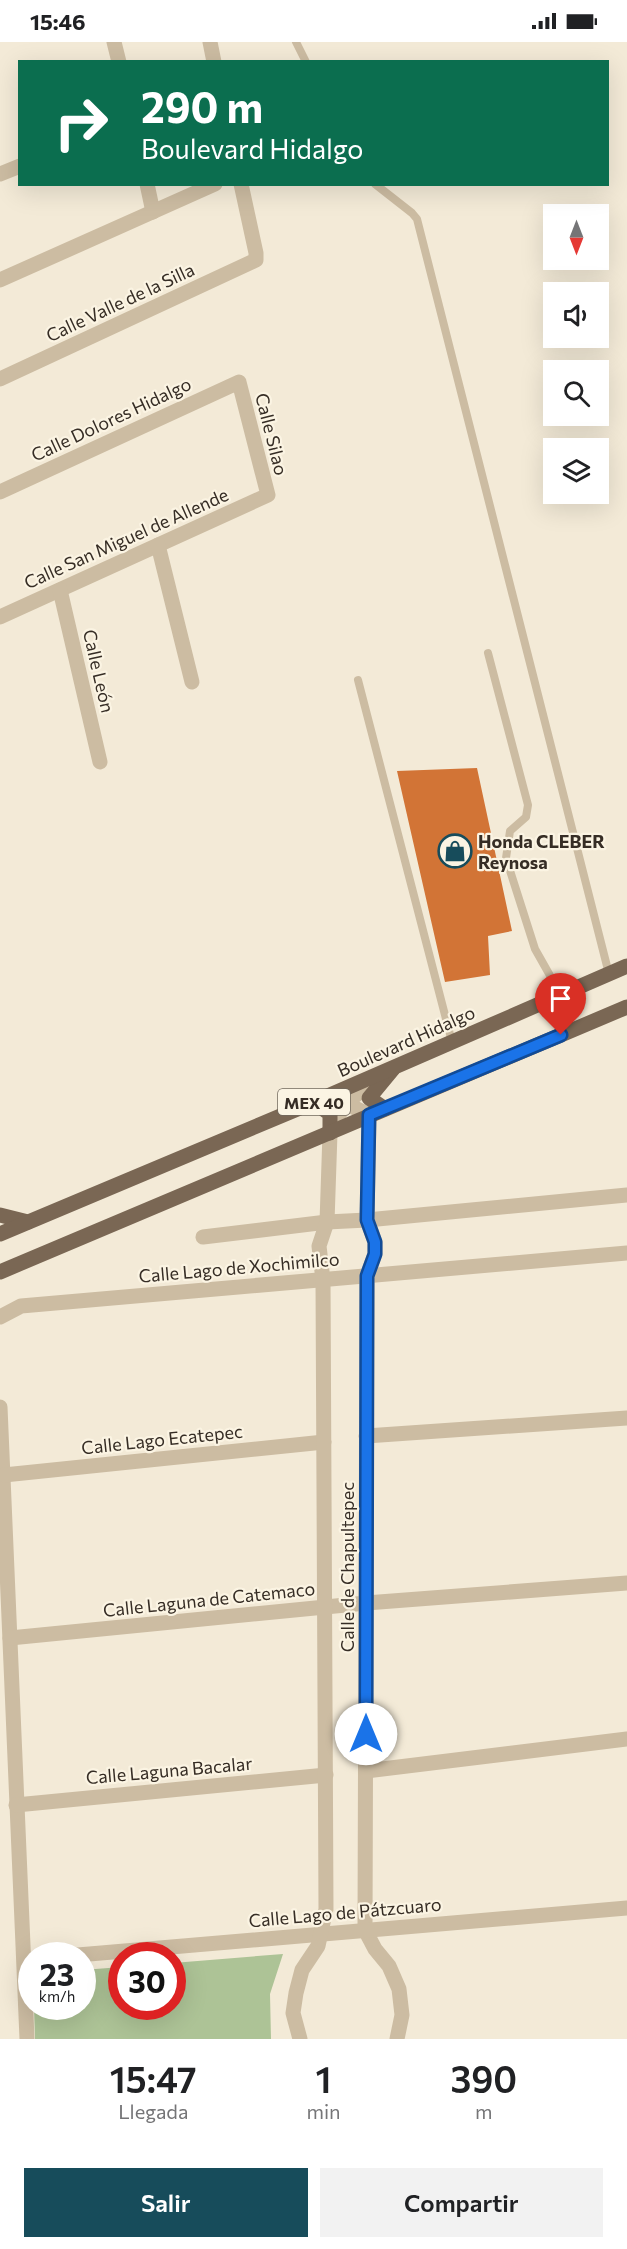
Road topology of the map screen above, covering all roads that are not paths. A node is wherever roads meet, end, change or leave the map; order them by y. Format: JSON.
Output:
{"nodes":[{"id":1,"x":114,"y":42,"type":"edge"},
{"id":2,"x":210,"y":42,"type":"edge"},
{"id":3,"x":296,"y":42,"type":"edge"},
{"id":4,"x":118,"y":60,"type":"edge"},
{"id":5,"x":214,"y":60,"type":"edge"},
{"id":6,"x":305,"y":60,"type":"edge"},
{"id":7,"x":18,"y":167,"type":"edge"},
{"id":8,"x":0,"y":174,"type":"edge"},
{"id":9,"x":147,"y":186,"type":"edge"},
{"id":10,"x":212,"y":186,"type":"edge"},
{"id":11,"x":241,"y":186,"type":"edge"},
{"id":12,"x":378,"y":186,"type":"edge"},
{"id":13,"x":153,"y":212,"type":"junction"},
{"id":14,"x":0,"y":280,"type":"edge"},
{"id":15,"x":0,"y":379,"type":"edge"},
{"id":16,"x":239,"y":382,"type":"joint"},
{"id":17,"x":0,"y":492,"type":"edge"},
{"id":18,"x":268,"y":495,"type":"joint"},
{"id":19,"x":158,"y":545,"type":"junction"},
{"id":20,"x":60,"y":590,"type":"junction"},
{"id":21,"x":0,"y":617,"type":"edge"},
{"id":22,"x":488,"y":653,"type":"dead end"},
{"id":23,"x":358,"y":680,"type":"dead end"},
{"id":24,"x":192,"y":682,"type":"dead end"},
{"id":25,"x":100,"y":762,"type":"dead end"},
{"id":26,"x":627,"y":966,"type":"edge"},
{"id":27,"x":609,"y":974,"type":"junction"},
{"id":28,"x":561,"y":995,"type":"junction"},
{"id":29,"x":627,"y":1007,"type":"edge"},
{"id":30,"x":452,"y":1042,"type":"junction"},
{"id":31,"x":395,"y":1067,"type":"junction"},
{"id":32,"x":314,"y":1102,"type":"junction"},
{"id":33,"x":345,"y":1103,"type":"junction"},
{"id":34,"x":385,"y":1109,"type":"junction"},
{"id":35,"x":369,"y":1115,"type":"junction"},
{"id":36,"x":330,"y":1133,"type":"junction"},
{"id":37,"x":627,"y":1195,"type":"edge"},
{"id":38,"x":0,"y":1215,"type":"edge"},
{"id":39,"x":367,"y":1220,"type":"junction"},
{"id":40,"x":28,"y":1222,"type":"junction"},
{"id":41,"x":327,"y":1222,"type":"junction"},
{"id":42,"x":0,"y":1234,"type":"edge"},
{"id":43,"x":203,"y":1237,"type":"dead end"},
{"id":44,"x":627,"y":1253,"type":"edge"},
{"id":45,"x":0,"y":1272,"type":"edge"},
{"id":46,"x":367,"y":1276,"type":"junction"},
{"id":47,"x":323,"y":1280,"type":"junction"},
{"id":48,"x":0,"y":1316,"type":"edge"},
{"id":49,"x":0,"y":1407,"type":"edge"},
{"id":50,"x":627,"y":1418,"type":"edge"},
{"id":51,"x":366,"y":1436,"type":"junction"},
{"id":52,"x":324,"y":1442,"type":"junction"},
{"id":53,"x":4,"y":1475,"type":"junction"},
{"id":54,"x":627,"y":1583,"type":"edge"},
{"id":55,"x":366,"y":1603,"type":"junction"},
{"id":56,"x":324,"y":1607,"type":"junction"},
{"id":57,"x":10,"y":1638,"type":"junction"},
{"id":58,"x":627,"y":1739,"type":"edge"},
{"id":59,"x":366,"y":1771,"type":"junction"},
{"id":60,"x":326,"y":1775,"type":"junction"},
{"id":61,"x":16,"y":1805,"type":"junction"},
{"id":62,"x":627,"y":1908,"type":"edge"},
{"id":63,"x":365,"y":1930,"type":"junction"},
{"id":64,"x":322,"y":1934,"type":"junction"},
{"id":65,"x":26,"y":1942,"type":"edge"},
{"id":66,"x":96,"y":1953,"type":"edge"},
{"id":67,"x":27,"y":2020,"type":"edge"},
{"id":68,"x":27,"y":2039,"type":"edge"},
{"id":69,"x":300,"y":2039,"type":"edge"},
{"id":70,"x":397,"y":2039,"type":"edge"}],
"edges":[{"from":1,"to":4,"type":"street"},
{"from":2,"to":5,"type":"street"},
{"from":3,"to":6,"type":"lane"},
{"from":7,"to":8,"type":"street"},
{"from":9,"to":13,"type":"street"},
{"from":10,"to":13,"type":"street"},
{"from":11,"to":15,"type":"street","name":"Calle Valle de la Silla"},
{"from":12,"to":27,"type":"lane"},
{"from":13,"to":14,"type":"street"},
{"from":16,"to":17,"type":"street","name":"Calle Dolores Hidalgo"},
{"from":16,"to":18,"type":"street","name":"Calle Silao"},
{"from":18,"to":19,"type":"street","name":"Calle San Miguel de Allende"},
{"from":19,"to":20,"type":"street","name":"Calle San Miguel de Allende"},
{"from":19,"to":24,"type":"street"},
{"from":20,"to":21,"type":"street","name":"Calle San Miguel de Allende"},
{"from":20,"to":25,"type":"street","name":"Calle León"},
{"from":22,"to":28,"type":"lane"},
{"from":23,"to":30,"type":"lane"},
{"from":26,"to":27,"type":"main road","name":"Boulevard Hidalgo","number":"MEX 40"},
{"from":27,"to":28,"type":"main road","name":"Boulevard Hidalgo","number":"MEX 40"},
{"from":28,"to":30,"type":"main road","name":"Boulevard Hidalgo","number":"MEX 40"},
{"from":29,"to":34,"type":"main road","number":"MEX 40"},
{"from":30,"to":31,"type":"main road","name":"Boulevard Hidalgo","number":"MEX 40"},
{"from":31,"to":32,"type":"main road","name":"Boulevard Hidalgo","number":"MEX 40"},
{"from":31,"to":33,"type":"street","name":"Calle de Chapultepec"},
{"from":31,"to":34,"type":"main road"},
{"from":32,"to":33,"type":"street"},
{"from":32,"to":36,"type":"main road"},
{"from":32,"to":40,"type":"main road","name":"Boulevard Hidalgo","number":"MEX 40"},
{"from":33,"to":35,"type":"street"},
{"from":33,"to":36,"type":"street","name":"Calle de Chapultepec"},
{"from":34,"to":35,"type":"main road","number":"MEX 40"},
{"from":35,"to":36,"type":"main road","number":"MEX 40"},
{"from":35,"to":39,"type":"street","name":"Calle de Chapultepec"},
{"from":36,"to":41,"type":"street","name":"Calle de Chapultepec"},
{"from":36,"to":45,"type":"main road","number":"MEX 40"},
{"from":37,"to":39,"type":"street","name":"Calle Lago de Xochimilco"},
{"from":38,"to":40,"type":"main road"},
{"from":39,"to":41,"type":"street","name":"Calle Lago de Xochimilco"},
{"from":39,"to":46,"type":"street","name":"Calle de Chapultepec"},
{"from":40,"to":42,"type":"main road","name":"Boulevard Hidalgo","number":"MEX 40"},
{"from":41,"to":43,"type":"street","name":"Calle Lago de Xochimilco"},
{"from":41,"to":47,"type":"street","name":"Calle de Chapultepec"},
{"from":44,"to":46,"type":"street","name":"Calle Lago de Xochimilco"},
{"from":46,"to":47,"type":"street","name":"Calle Lago de Xochimilco"},
{"from":46,"to":51,"type":"street","name":"Calle de Chapultepec"},
{"from":47,"to":48,"type":"street","name":"Calle Lago de Xochimilco"},
{"from":47,"to":52,"type":"street","name":"Calle de Chapultepec"},
{"from":49,"to":53,"type":"street"},
{"from":50,"to":51,"type":"street"},
{"from":51,"to":55,"type":"street","name":"Calle de Chapultepec"},
{"from":52,"to":53,"type":"street","name":"Calle Lago Ecatepec"},
{"from":52,"to":56,"type":"street","name":"Calle de Chapultepec"},
{"from":53,"to":57,"type":"street"},
{"from":54,"to":55,"type":"street","name":"Calle Laguna de Catemaco"},
{"from":55,"to":56,"type":"street","name":"Calle Laguna de Catemaco"},
{"from":55,"to":59,"type":"street","name":"Calle de Chapultepec"},
{"from":56,"to":57,"type":"street","name":"Calle Laguna de Catemaco"},
{"from":56,"to":60,"type":"street","name":"Calle de Chapultepec"},
{"from":57,"to":61,"type":"street"},
{"from":58,"to":59,"type":"street"},
{"from":59,"to":63,"type":"street","name":"Calle de Chapultepec"},
{"from":60,"to":61,"type":"street","name":"Calle Laguna Bacalar"},
{"from":60,"to":64,"type":"street","name":"Calle de Chapultepec"},
{"from":61,"to":65,"type":"street"},
{"from":62,"to":63,"type":"street","name":"Calle Lago de Pátzcuaro"},
{"from":63,"to":64,"type":"street","name":"Calle Lago de Pátzcuaro"},
{"from":63,"to":70,"type":"street"},
{"from":64,"to":66,"type":"street","name":"Calle Lago de Pátzcuaro"},
{"from":64,"to":69,"type":"street","name":"Calle de Chapultepec"},
{"from":67,"to":68,"type":"street"}]}
